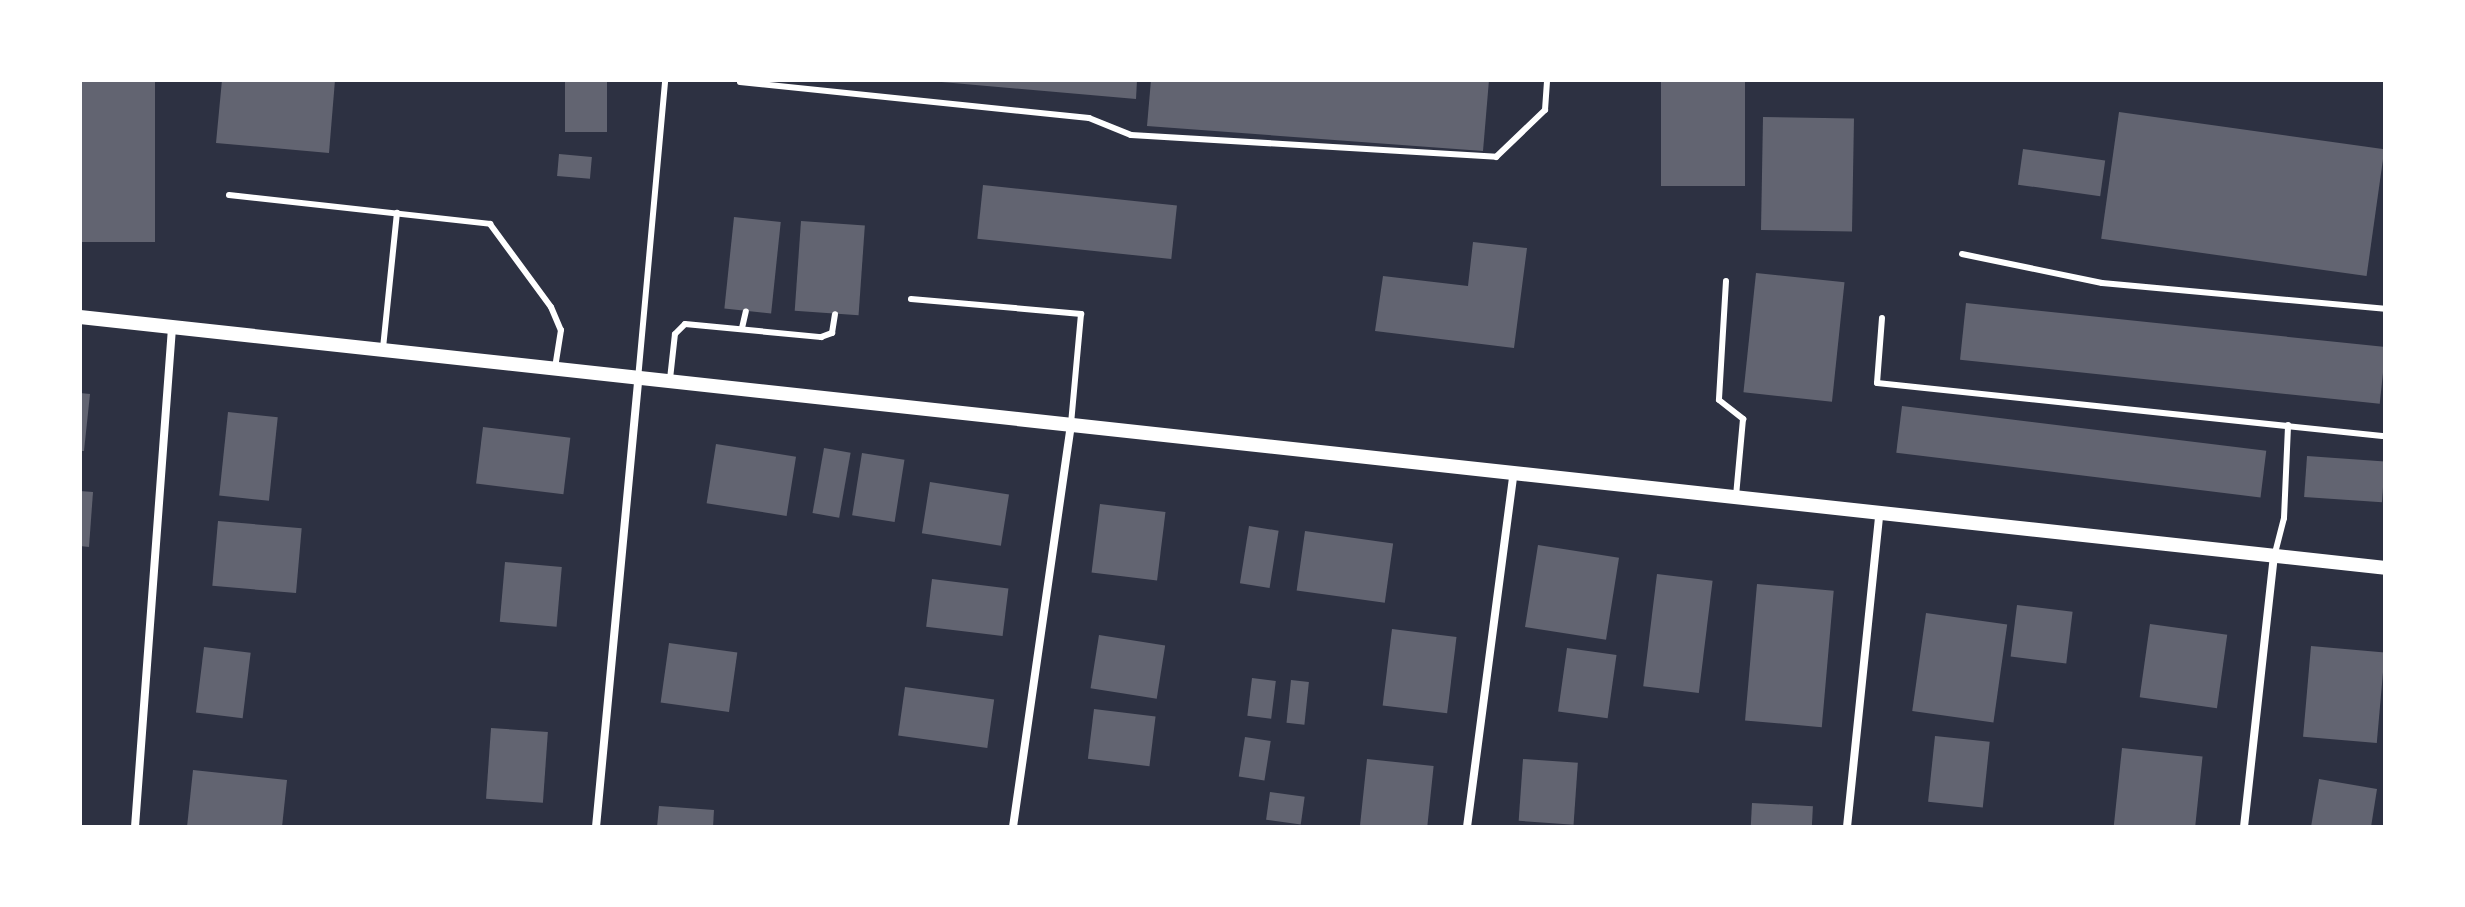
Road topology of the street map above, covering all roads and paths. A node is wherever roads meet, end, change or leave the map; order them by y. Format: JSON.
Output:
{"nodes":[{"id":1,"x":665,"y":80,"type":"edge"},
{"id":2,"x":1547,"y":80,"type":"edge"},
{"id":3,"x":740,"y":82,"type":"dead end"},
{"id":4,"x":229,"y":195,"type":"dead end"},
{"id":5,"x":397,"y":213,"type":"junction"},
{"id":6,"x":1962,"y":254,"type":"dead end"},
{"id":7,"x":1726,"y":281,"type":"dead end"},
{"id":8,"x":911,"y":299,"type":"dead end"},
{"id":9,"x":2385,"y":309,"type":"edge"},
{"id":10,"x":746,"y":311,"type":"dead end"},
{"id":11,"x":835,"y":314,"type":"dead end"},
{"id":12,"x":80,"y":317,"type":"edge"},
{"id":13,"x":1882,"y":318,"type":"dead end"},
{"id":14,"x":172,"y":328,"type":"junction"},
{"id":15,"x":742,"y":328,"type":"junction"},
{"id":16,"x":382,"y":351,"type":"junction"},
{"id":17,"x":555,"y":370,"type":"junction"},
{"id":18,"x":638,"y":380,"type":"junction"},
{"id":19,"x":669,"y":383,"type":"junction"},
{"id":20,"x":2288,"y":425,"type":"junction"},
{"id":21,"x":1071,"y":426,"type":"junction"},
{"id":22,"x":2382,"y":436,"type":"dead end"},
{"id":23,"x":1513,"y":476,"type":"junction"},
{"id":24,"x":1735,"y":499,"type":"junction"},
{"id":25,"x":1879,"y":515,"type":"junction"},
{"id":26,"x":2274,"y":557,"type":"junction"},
{"id":27,"x":2385,"y":568,"type":"edge"},
{"id":28,"x":135,"y":827,"type":"edge"},
{"id":29,"x":596,"y":827,"type":"edge"},
{"id":30,"x":1013,"y":827,"type":"edge"},
{"id":31,"x":1467,"y":827,"type":"edge"},
{"id":32,"x":1847,"y":827,"type":"edge"},
{"id":33,"x":2244,"y":827,"type":"edge"}],
"edges":[{"from":1,"to":18,"type":"lane"},
{"from":2,"to":3,"type":"lane"},
{"from":4,"to":5,"type":"lane"},
{"from":5,"to":16,"type":"lane"},
{"from":5,"to":17,"type":"lane"},
{"from":6,"to":9,"type":"lane"},
{"from":7,"to":24,"type":"lane"},
{"from":8,"to":21,"type":"lane"},
{"from":10,"to":15,"type":"lane"},
{"from":11,"to":15,"type":"lane"},
{"from":12,"to":14,"type":"street"},
{"from":13,"to":20,"type":"lane"},
{"from":14,"to":16,"type":"street"},
{"from":14,"to":28,"type":"street"},
{"from":15,"to":19,"type":"lane"},
{"from":16,"to":17,"type":"street"},
{"from":17,"to":18,"type":"street"},
{"from":18,"to":19,"type":"street"},
{"from":18,"to":29,"type":"street"},
{"from":19,"to":21,"type":"street"},
{"from":20,"to":22,"type":"lane"},
{"from":20,"to":26,"type":"lane"},
{"from":21,"to":23,"type":"street"},
{"from":21,"to":30,"type":"street"},
{"from":23,"to":24,"type":"street"},
{"from":23,"to":31,"type":"street"},
{"from":24,"to":25,"type":"street"},
{"from":25,"to":26,"type":"street"},
{"from":25,"to":32,"type":"street"},
{"from":26,"to":27,"type":"street"},
{"from":26,"to":33,"type":"street"}]}
